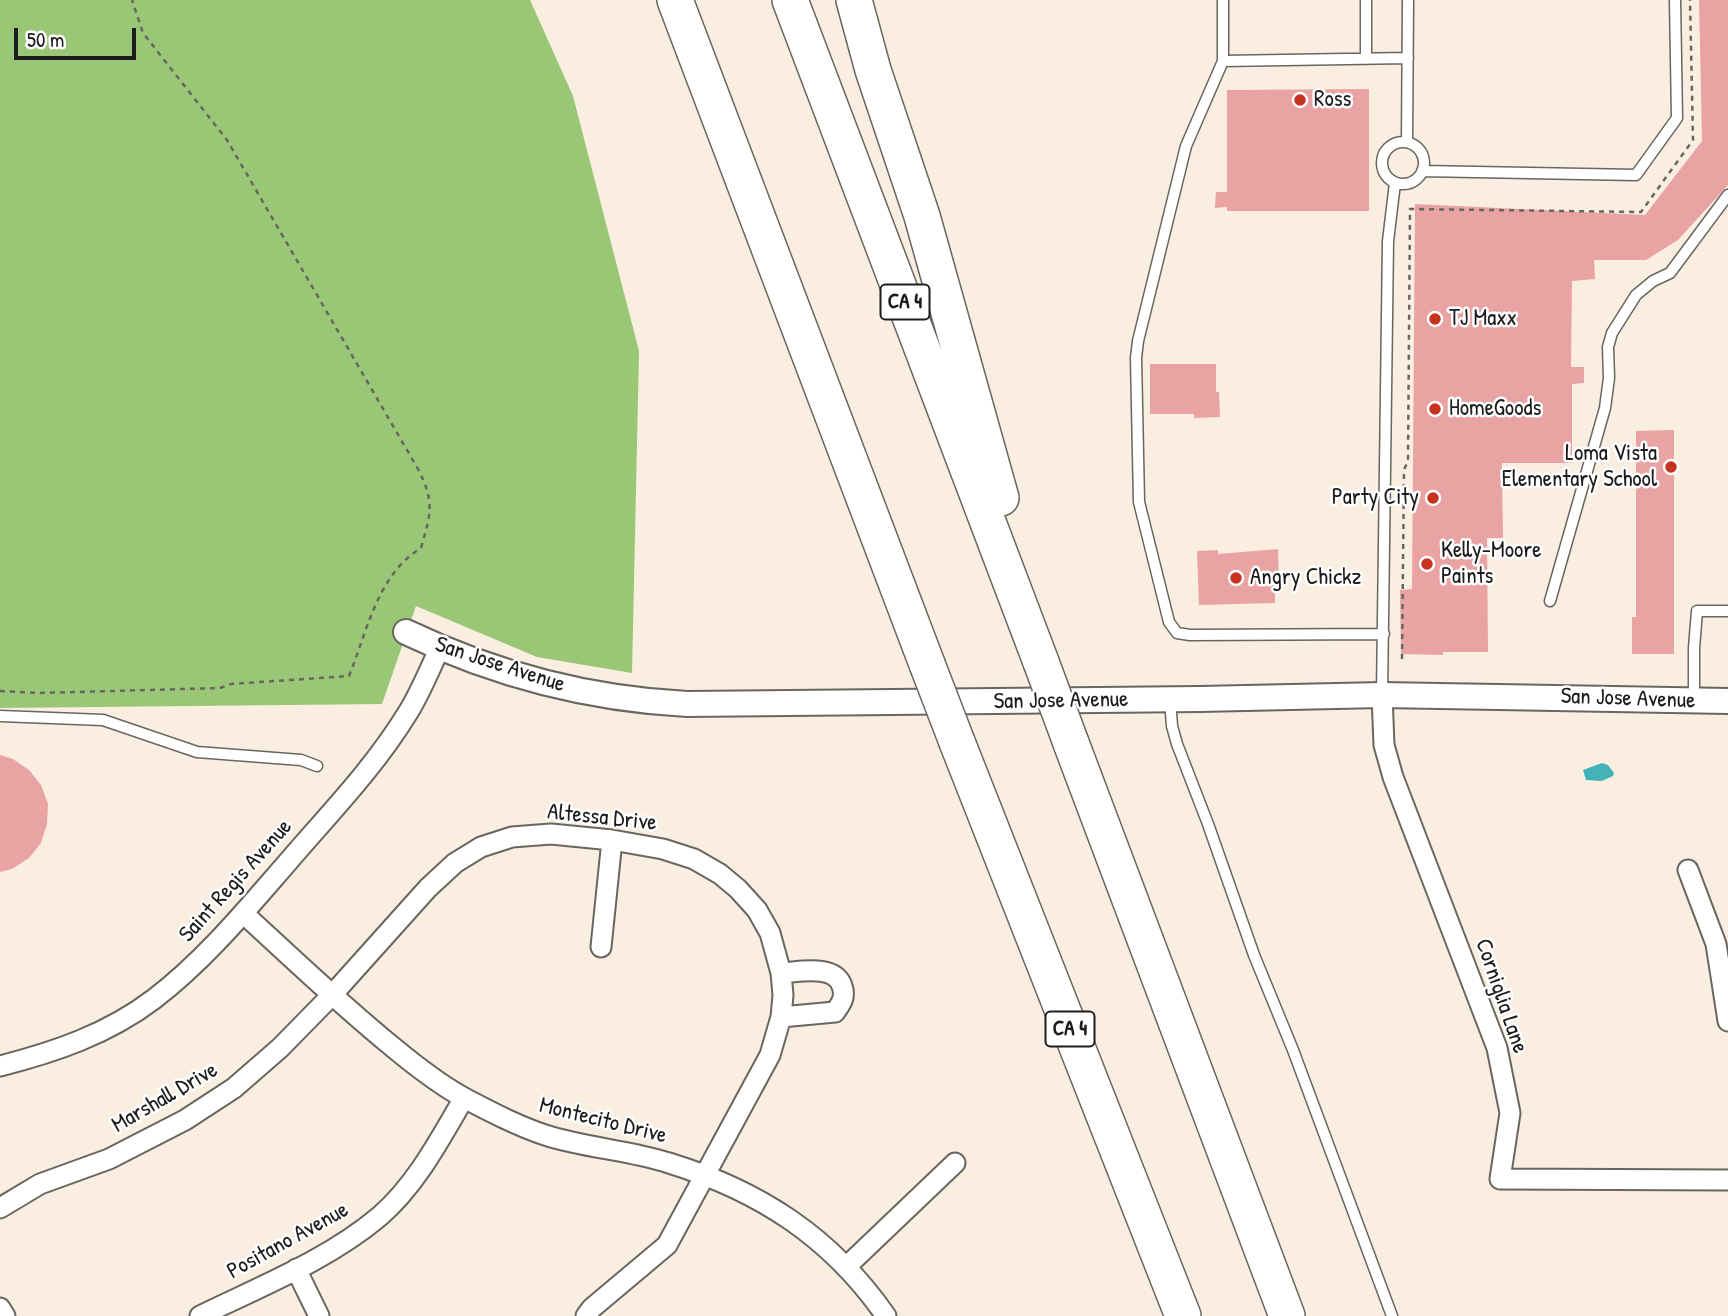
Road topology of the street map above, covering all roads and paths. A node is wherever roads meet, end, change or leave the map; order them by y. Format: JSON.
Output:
{"nodes":[{"id":1,"x":132,"y":0,"type":"edge"},
{"id":2,"x":675,"y":0,"type":"edge"},
{"id":3,"x":790,"y":0,"type":"edge"},
{"id":4,"x":854,"y":0,"type":"edge"},
{"id":5,"x":1223,"y":0,"type":"edge"},
{"id":6,"x":1366,"y":0,"type":"edge"},
{"id":7,"x":1408,"y":0,"type":"edge"},
{"id":8,"x":1675,"y":0,"type":"edge"},
{"id":9,"x":1690,"y":0,"type":"edge"},
{"id":10,"x":1408,"y":58,"type":"junction"},
{"id":11,"x":1366,"y":59,"type":"junction"},
{"id":12,"x":1223,"y":61,"type":"junction"},
{"id":13,"x":1407,"y":142,"type":"junction"},
{"id":14,"x":1422,"y":171,"type":"junction"},
{"id":15,"x":1395,"y":183,"type":"junction"},
{"id":16,"x":1728,"y":195,"type":"edge"},
{"id":17,"x":1550,"y":601,"type":"dead end"},
{"id":18,"x":1020,"y":605,"type":"junction"},
{"id":19,"x":1728,"y":611,"type":"edge"},
{"id":20,"x":406,"y":632,"type":"dead end"},
{"id":21,"x":1384,"y":634,"type":"junction"},
{"id":22,"x":440,"y":648,"type":"junction"},
{"id":23,"x":1402,"y":659,"type":"dead end"},
{"id":24,"x":0,"y":691,"type":"edge"},
{"id":25,"x":1382,"y":695,"type":"junction"},
{"id":26,"x":1170,"y":700,"type":"junction"},
{"id":27,"x":1694,"y":701,"type":"junction"},
{"id":28,"x":1728,"y":701,"type":"edge"},
{"id":29,"x":0,"y":716,"type":"edge"},
{"id":30,"x":317,"y":766,"type":"dead end"},
{"id":31,"x":612,"y":840,"type":"junction"},
{"id":32,"x":1688,"y":870,"type":"dead end"},
{"id":33,"x":244,"y":914,"type":"junction"},
{"id":34,"x":601,"y":947,"type":"dead end"},
{"id":35,"x":781,"y":973,"type":"junction"},
{"id":36,"x":332,"y":995,"type":"junction"},
{"id":37,"x":781,"y":1017,"type":"junction"},
{"id":38,"x":1728,"y":1021,"type":"edge"},
{"id":39,"x":0,"y":1066,"type":"edge"},
{"id":40,"x":464,"y":1098,"type":"junction"},
{"id":41,"x":955,"y":1163,"type":"dead end"},
{"id":42,"x":706,"y":1176,"type":"junction"},
{"id":43,"x":1728,"y":1180,"type":"edge"},
{"id":44,"x":0,"y":1208,"type":"edge"},
{"id":45,"x":846,"y":1267,"type":"junction"},
{"id":46,"x":296,"y":1269,"type":"junction"},
{"id":47,"x":0,"y":1308,"type":"edge"},
{"id":48,"x":5,"y":1316,"type":"edge"},
{"id":49,"x":200,"y":1316,"type":"edge"},
{"id":50,"x":320,"y":1316,"type":"edge"},
{"id":51,"x":586,"y":1316,"type":"edge"},
{"id":52,"x":886,"y":1316,"type":"edge"},
{"id":53,"x":1183,"y":1316,"type":"edge"},
{"id":54,"x":1287,"y":1316,"type":"edge"},
{"id":55,"x":1392,"y":1316,"type":"edge"}],
"edges":[{"from":1,"to":24,"type":"path"},
{"from":2,"to":53,"type":"highway","number":"CA 4","bridge":true},
{"from":3,"to":18,"type":"highway","number":"CA 4"},
{"from":4,"to":18,"type":"highway"},
{"from":5,"to":12,"type":"lane"},
{"from":6,"to":11,"type":"lane"},
{"from":7,"to":10,"type":"lane"},
{"from":8,"to":14,"type":"lane"},
{"from":9,"to":23,"type":"path"},
{"from":10,"to":11,"type":"lane"},
{"from":10,"to":13,"type":"lane"},
{"from":11,"to":12,"type":"lane"},
{"from":12,"to":21,"type":"lane"},
{"from":13,"to":14,"type":"lane"},
{"from":13,"to":15,"type":"lane"},
{"from":14,"to":15,"type":"lane"},
{"from":15,"to":21,"type":"lane"},
{"from":16,"to":17,"type":"lane"},
{"from":18,"to":54,"type":"highway","number":"CA 4","bridge":true},
{"from":19,"to":27,"type":"lane"},
{"from":20,"to":22,"type":"street","name":"San Jose Avenue"},
{"from":21,"to":25,"type":"lane"},
{"from":22,"to":26,"type":"street","name":"San Jose Avenue"},
{"from":22,"to":33,"type":"street","name":"Saint Regis Avenue"},
{"from":25,"to":26,"type":"street","name":"San Jose Avenue"},
{"from":25,"to":27,"type":"street","name":"San Jose Avenue"},
{"from":25,"to":43,"type":"street","name":"Corniglia Lane"},
{"from":26,"to":55,"type":"lane"},
{"from":27,"to":28,"type":"street","name":"San Jose Avenue"},
{"from":29,"to":30,"type":"lane"},
{"from":31,"to":34,"type":"street"},
{"from":31,"to":35,"type":"street","name":"Altessa Drive"},
{"from":31,"to":36,"type":"street","name":"Altessa Drive"},
{"from":32,"to":38,"type":"street"},
{"from":33,"to":36,"type":"street","name":"Montecito Drive"},
{"from":33,"to":39,"type":"street","name":"Saint Regis Avenue"},
{"from":35,"to":37,"type":"street","name":"Altessa Drive"},
{"from":35,"to":37,"type":"street"},
{"from":36,"to":40,"type":"street","name":"Montecito Drive"},
{"from":36,"to":44,"type":"street","name":"Marshall Drive"},
{"from":37,"to":42,"type":"street","name":"Altessa Drive"},
{"from":40,"to":42,"type":"street","name":"Montecito Drive"},
{"from":40,"to":46,"type":"street","name":"Positano Avenue"},
{"from":41,"to":45,"type":"street"},
{"from":42,"to":45,"type":"street","name":"Montecito Drive"},
{"from":42,"to":51,"type":"street","name":"Altessa Drive"},
{"from":45,"to":52,"type":"street","name":"Montecito Drive"},
{"from":46,"to":49,"type":"street","name":"Positano Avenue"},
{"from":46,"to":50,"type":"street"},
{"from":47,"to":48,"type":"street"}]}
